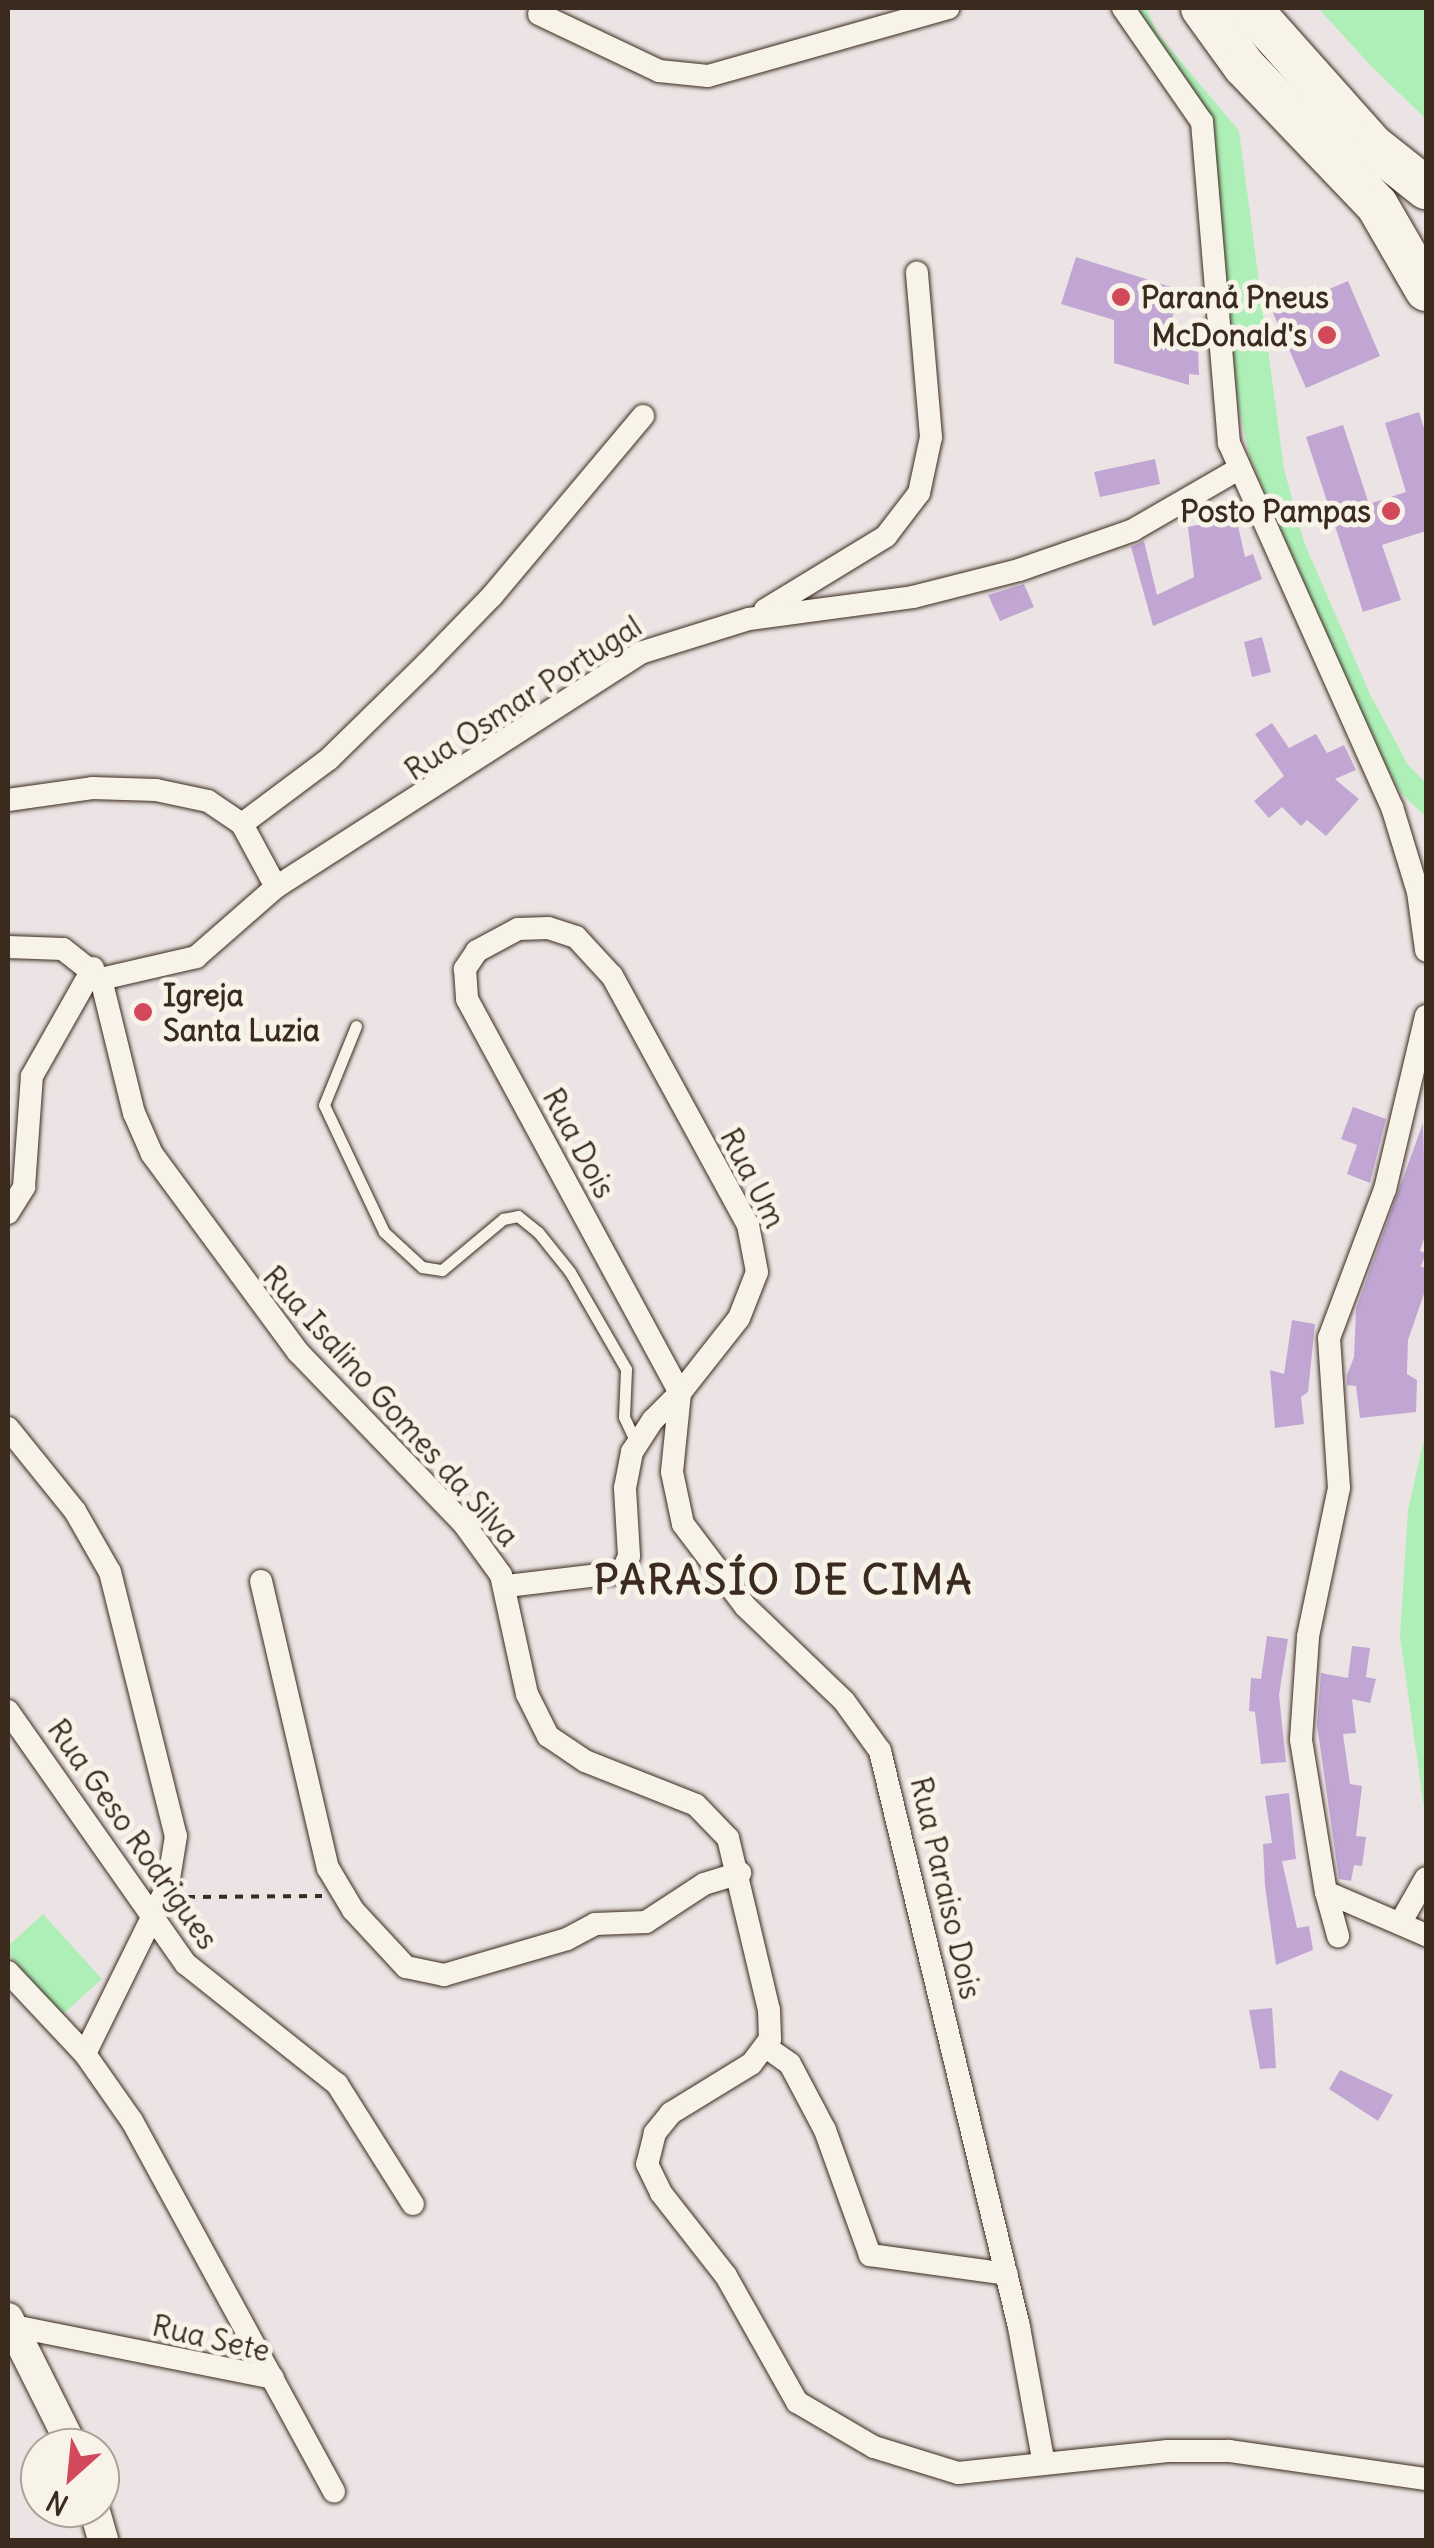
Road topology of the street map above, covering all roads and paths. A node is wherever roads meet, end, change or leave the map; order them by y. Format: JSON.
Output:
{"nodes":[{"id":1,"x":949,"y":8,"type":"edge"},
{"id":2,"x":1123,"y":8,"type":"edge"},
{"id":3,"x":1202,"y":8,"type":"edge"},
{"id":4,"x":1250,"y":8,"type":"edge"},
{"id":5,"x":1284,"y":8,"type":"edge"},
{"id":6,"x":538,"y":14,"type":"dead end"},
{"id":7,"x":919,"y":14,"type":"edge"},
{"id":8,"x":1426,"y":153,"type":"edge"},
{"id":9,"x":1426,"y":188,"type":"edge"},
{"id":10,"x":917,"y":273,"type":"dead end"},
{"id":11,"x":1426,"y":290,"type":"edge"},
{"id":12,"x":643,"y":416,"type":"dead end"},
{"id":13,"x":1238,"y":470,"type":"junction"},
{"id":14,"x":750,"y":619,"type":"junction"},
{"id":15,"x":8,"y":800,"type":"edge"},
{"id":16,"x":242,"y":824,"type":"junction"},
{"id":17,"x":276,"y":888,"type":"junction"},
{"id":18,"x":507,"y":933,"type":"joint"},
{"id":19,"x":8,"y":947,"type":"edge"},
{"id":20,"x":1426,"y":950,"type":"edge"},
{"id":21,"x":97,"y":973,"type":"junction"},
{"id":22,"x":1426,"y":1016,"type":"edge"},
{"id":23,"x":356,"y":1026,"type":"dead end"},
{"id":24,"x":8,"y":1213,"type":"edge"},
{"id":25,"x":680,"y":1393,"type":"junction"},
{"id":26,"x":8,"y":1428,"type":"edge"},
{"id":27,"x":636,"y":1443,"type":"junction"},
{"id":28,"x":261,"y":1580,"type":"dead end"},
{"id":29,"x":508,"y":1586,"type":"junction"},
{"id":30,"x":8,"y":1711,"type":"edge"},
{"id":31,"x":740,"y":1873,"type":"junction"},
{"id":32,"x":1426,"y":1878,"type":"edge"},
{"id":33,"x":1326,"y":1892,"type":"junction"},
{"id":34,"x":342,"y":1896,"type":"junction"},
{"id":35,"x":157,"y":1907,"type":"junction"},
{"id":36,"x":1402,"y":1920,"type":"junction"},
{"id":37,"x":1426,"y":1935,"type":"edge"},
{"id":38,"x":1338,"y":1936,"type":"dead end"},
{"id":39,"x":8,"y":1972,"type":"edge"},
{"id":40,"x":766,"y":2047,"type":"junction"},
{"id":41,"x":85,"y":2054,"type":"junction"},
{"id":42,"x":413,"y":2204,"type":"dead end"},
{"id":43,"x":1006,"y":2274,"type":"junction"},
{"id":44,"x":10,"y":2322,"type":"edge"},
{"id":45,"x":273,"y":2378,"type":"junction"},
{"id":46,"x":63,"y":2428,"type":"edge"},
{"id":47,"x":1044,"y":2464,"type":"junction"},
{"id":48,"x":1426,"y":2478,"type":"edge"},
{"id":49,"x":334,"y":2492,"type":"dead end"}],
"edges":[{"from":1,"to":7,"type":"street"},
{"from":2,"to":13,"type":"street"},
{"from":3,"to":11,"type":"highway"},
{"from":4,"to":9,"type":"highway"},
{"from":5,"to":8,"type":"highway"},
{"from":6,"to":7,"type":"street"},
{"from":10,"to":14,"type":"street"},
{"from":12,"to":16,"type":"street"},
{"from":13,"to":14,"type":"street","name":"Rua Osmar Portugal"},
{"from":13,"to":20,"type":"street"},
{"from":14,"to":17,"type":"street","name":"Rua Osmar Portugal"},
{"from":15,"to":16,"type":"street"},
{"from":16,"to":17,"type":"street"},
{"from":17,"to":21,"type":"street","name":"Rua Osmar Portugal"},
{"from":18,"to":25,"type":"street","name":"Rua Dois"},
{"from":18,"to":25,"type":"street","name":"Rua Um"},
{"from":19,"to":21,"type":"street"},
{"from":21,"to":24,"type":"street"},
{"from":21,"to":29,"type":"street","name":"Rua Isalino Gomes da Silva"},
{"from":22,"to":33,"type":"street"},
{"from":23,"to":27,"type":"lane"},
{"from":25,"to":27,"type":"street","name":"Rua Um"},
{"from":25,"to":43,"type":"street","name":"Rua Paraiso Dois"},
{"from":26,"to":35,"type":"street"},
{"from":27,"to":29,"type":"street"},
{"from":28,"to":34,"type":"street"},
{"from":29,"to":31,"type":"street","name":"Rua Isalino Gomes da Silva"},
{"from":30,"to":35,"type":"street","name":"Rua Geso Rodrigues"},
{"from":31,"to":34,"type":"street"},
{"from":31,"to":40,"type":"street","name":"Rua Isalino Gomes da Silva"},
{"from":32,"to":36,"type":"street"},
{"from":33,"to":36,"type":"street"},
{"from":33,"to":38,"type":"street"},
{"from":34,"to":35,"type":"path"},
{"from":35,"to":41,"type":"street"},
{"from":35,"to":42,"type":"street","name":"Rua Geso Rodrigues"},
{"from":36,"to":37,"type":"street"},
{"from":39,"to":41,"type":"street"},
{"from":40,"to":43,"type":"street"},
{"from":40,"to":47,"type":"street"},
{"from":41,"to":45,"type":"street"},
{"from":43,"to":47,"type":"street","name":"Rua Paraiso Dois"},
{"from":44,"to":45,"type":"street","name":"Rua Sete"},
{"from":44,"to":46,"type":"street"},
{"from":45,"to":49,"type":"street","name":"Rua Sete"},
{"from":47,"to":48,"type":"street"}]}
